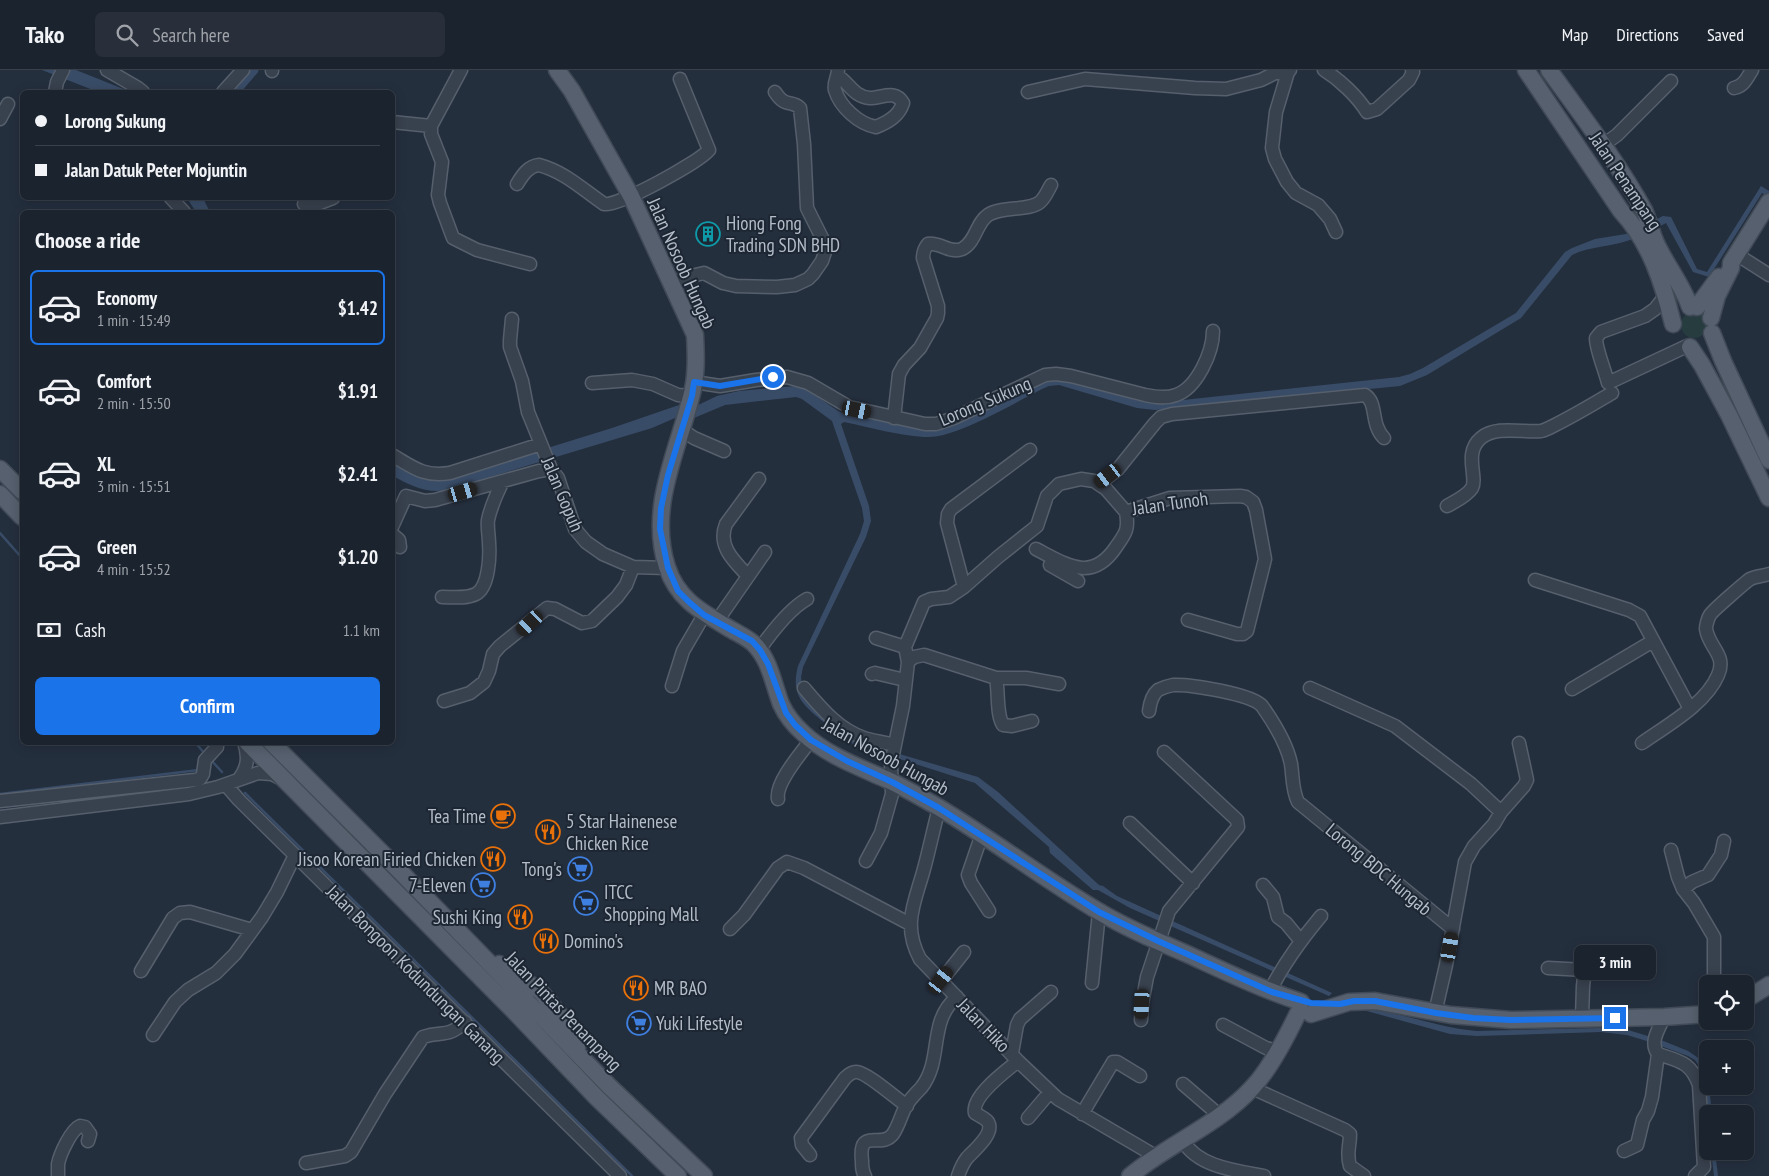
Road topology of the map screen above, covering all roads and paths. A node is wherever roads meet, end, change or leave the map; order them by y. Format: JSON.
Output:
{"nodes":[{"id":1,"x":106,"y":70,"type":"edge"},
{"id":2,"x":242,"y":70,"type":"edge"},
{"id":3,"x":461,"y":70,"type":"edge"},
{"id":4,"x":557,"y":70,"type":"edge"},
{"id":5,"x":1324,"y":70,"type":"edge"},
{"id":6,"x":1412,"y":70,"type":"edge"},
{"id":7,"x":1526,"y":70,"type":"edge"},
{"id":8,"x":1549,"y":70,"type":"edge"},
{"id":9,"x":1752,"y":70,"type":"edge"},
{"id":10,"x":1289,"y":71,"type":"edge"},
{"id":11,"x":838,"y":73,"type":"edge"},
{"id":12,"x":680,"y":79,"type":"dead end"},
{"id":13,"x":1671,"y":81,"type":"dead end"},
{"id":14,"x":1734,"y":88,"type":"dead end"},
{"id":15,"x":140,"y":90,"type":"edge"},
{"id":16,"x":225,"y":90,"type":"edge"},
{"id":17,"x":775,"y":92,"type":"dead end"},
{"id":18,"x":1028,"y":92,"type":"dead end"},
{"id":19,"x":8,"y":104,"type":"dead end"},
{"id":20,"x":0,"y":119,"type":"edge"},
{"id":21,"x":395,"y":122,"type":"edge"},
{"id":22,"x":431,"y":126,"type":"junction"},
{"id":23,"x":1603,"y":145,"type":"junction"},
{"id":24,"x":517,"y":184,"type":"dead end"},
{"id":25,"x":1051,"y":185,"type":"dead end"},
{"id":26,"x":631,"y":196,"type":"junction"},
{"id":27,"x":173,"y":200,"type":"edge"},
{"id":28,"x":328,"y":200,"type":"edge"},
{"id":29,"x":1769,"y":202,"type":"edge"},
{"id":30,"x":304,"y":204,"type":"dead end"},
{"id":31,"x":182,"y":210,"type":"edge"},
{"id":32,"x":1641,"y":222,"type":"junction"},
{"id":33,"x":1336,"y":232,"type":"dead end"},
{"id":34,"x":1650,"y":243,"type":"junction"},
{"id":35,"x":1734,"y":258,"type":"junction"},
{"id":36,"x":530,"y":264,"type":"dead end"},
{"id":37,"x":1769,"y":275,"type":"edge"},
{"id":38,"x":1679,"y":281,"type":"junction"},
{"id":39,"x":1715,"y":282,"type":"junction"},
{"id":40,"x":672,"y":284,"type":"junction"},
{"id":41,"x":1666,"y":295,"type":"junction"},
{"id":42,"x":1693,"y":307,"type":"junction"},
{"id":43,"x":512,"y":319,"type":"dead end"},
{"id":44,"x":1672,"y":324,"type":"junction"},
{"id":45,"x":1711,"y":326,"type":"junction"},
{"id":46,"x":1213,"y":331,"type":"dead end"},
{"id":47,"x":1688,"y":347,"type":"junction"},
{"id":48,"x":592,"y":383,"type":"dead end"},
{"id":49,"x":1610,"y":388,"type":"junction"},
{"id":50,"x":692,"y":394,"type":"junction"},
{"id":51,"x":894,"y":418,"type":"junction"},
{"id":52,"x":684,"y":425,"type":"junction"},
{"id":53,"x":1384,"y":438,"type":"dead end"},
{"id":54,"x":541,"y":445,"type":"junction"},
{"id":55,"x":1030,"y":450,"type":"dead end"},
{"id":56,"x":724,"y":451,"type":"dead end"},
{"id":57,"x":395,"y":457,"type":"edge"},
{"id":58,"x":1769,"y":460,"type":"edge"},
{"id":59,"x":550,"y":466,"type":"junction"},
{"id":60,"x":0,"y":469,"type":"edge"},
{"id":61,"x":759,"y":479,"type":"dead end"},
{"id":62,"x":503,"y":481,"type":"junction"},
{"id":63,"x":1098,"y":484,"type":"junction"},
{"id":64,"x":20,"y":489,"type":"edge"},
{"id":65,"x":0,"y":494,"type":"edge"},
{"id":66,"x":1769,"y":498,"type":"edge"},
{"id":67,"x":1446,"y":506,"type":"dead end"},
{"id":68,"x":1126,"y":512,"type":"junction"},
{"id":69,"x":20,"y":515,"type":"edge"},
{"id":70,"x":395,"y":520,"type":"edge"},
{"id":71,"x":1028,"y":533,"type":"junction"},
{"id":72,"x":395,"y":537,"type":"edge"},
{"id":73,"x":400,"y":547,"type":"dead end"},
{"id":74,"x":1036,"y":550,"type":"junction"},
{"id":75,"x":765,"y":552,"type":"dead end"},
{"id":76,"x":633,"y":567,"type":"junction"},
{"id":77,"x":668,"y":568,"type":"junction"},
{"id":78,"x":1769,"y":574,"type":"edge"},
{"id":79,"x":748,"y":576,"type":"junction"},
{"id":80,"x":1535,"y":580,"type":"dead end"},
{"id":81,"x":1078,"y":581,"type":"dead end"},
{"id":82,"x":964,"y":588,"type":"junction"},
{"id":83,"x":442,"y":597,"type":"dead end"},
{"id":84,"x":807,"y":599,"type":"dead end"},
{"id":85,"x":711,"y":618,"type":"junction"},
{"id":86,"x":1188,"y":620,"type":"dead end"},
{"id":87,"x":876,"y":638,"type":"dead end"},
{"id":88,"x":1653,"y":641,"type":"junction"},
{"id":89,"x":905,"y":646,"type":"junction"},
{"id":90,"x":760,"y":650,"type":"junction"},
{"id":91,"x":908,"y":662,"type":"junction"},
{"id":92,"x":872,"y":674,"type":"dead end"},
{"id":93,"x":996,"y":678,"type":"junction"},
{"id":94,"x":906,"y":680,"type":"junction"},
{"id":95,"x":1059,"y":684,"type":"dead end"},
{"id":96,"x":672,"y":686,"type":"dead end"},
{"id":97,"x":804,"y":688,"type":"dead end"},
{"id":98,"x":1310,"y":688,"type":"dead end"},
{"id":99,"x":1572,"y":689,"type":"dead end"},
{"id":100,"x":444,"y":701,"type":"dead end"},
{"id":101,"x":1690,"y":709,"type":"junction"},
{"id":102,"x":1149,"y":711,"type":"dead end"},
{"id":103,"x":1032,"y":721,"type":"dead end"},
{"id":104,"x":811,"y":740,"type":"junction"},
{"id":105,"x":1519,"y":743,"type":"dead end"},
{"id":106,"x":1642,"y":743,"type":"dead end"},
{"id":107,"x":217,"y":745,"type":"edge"},
{"id":108,"x":246,"y":745,"type":"edge"},
{"id":109,"x":248,"y":745,"type":"edge"},
{"id":110,"x":274,"y":745,"type":"edge"},
{"id":111,"x":894,"y":747,"type":"junction"},
{"id":112,"x":1164,"y":752,"type":"dead end"},
{"id":113,"x":238,"y":780,"type":"junction"},
{"id":114,"x":287,"y":782,"type":"junction"},
{"id":115,"x":892,"y":782,"type":"junction"},
{"id":116,"x":226,"y":785,"type":"junction"},
{"id":117,"x":778,"y":799,"type":"dead end"},
{"id":118,"x":0,"y":801,"type":"edge"},
{"id":119,"x":939,"y":808,"type":"junction"},
{"id":120,"x":1501,"y":812,"type":"junction"},
{"id":121,"x":0,"y":817,"type":"edge"},
{"id":122,"x":1130,"y":822,"type":"dead end"},
{"id":123,"x":982,"y":834,"type":"junction"},
{"id":124,"x":365,"y":836,"type":"junction"},
{"id":125,"x":1724,"y":841,"type":"dead end"},
{"id":126,"x":1671,"y":850,"type":"dead end"},
{"id":127,"x":295,"y":855,"type":"junction"},
{"id":128,"x":866,"y":861,"type":"dead end"},
{"id":129,"x":374,"y":870,"type":"junction"},
{"id":130,"x":1193,"y":883,"type":"junction"},
{"id":131,"x":1263,"y":885,"type":"dead end"},
{"id":132,"x":1683,"y":889,"type":"junction"},
{"id":133,"x":989,"y":911,"type":"dead end"},
{"id":134,"x":1099,"y":912,"type":"junction"},
{"id":135,"x":1320,"y":916,"type":"dead end"},
{"id":136,"x":910,"y":924,"type":"junction"},
{"id":137,"x":730,"y":929,"type":"dead end"},
{"id":138,"x":1453,"y":929,"type":"junction"},
{"id":139,"x":252,"y":930,"type":"junction"},
{"id":140,"x":1160,"y":937,"type":"junction"},
{"id":141,"x":1300,"y":940,"type":"junction"},
{"id":142,"x":476,"y":949,"type":"junction"},
{"id":143,"x":964,"y":952,"type":"dead end"},
{"id":144,"x":1587,"y":952,"type":"dead end"},
{"id":145,"x":1548,"y":968,"type":"dead end"},
{"id":146,"x":1585,"y":970,"type":"junction"},
{"id":147,"x":141,"y":971,"type":"dead end"},
{"id":148,"x":1714,"y":975,"type":"edge"},
{"id":149,"x":941,"y":980,"type":"junction"},
{"id":150,"x":1092,"y":983,"type":"dead end"},
{"id":151,"x":532,"y":984,"type":"junction"},
{"id":152,"x":1769,"y":985,"type":"edge"},
{"id":153,"x":512,"y":986,"type":"junction"},
{"id":154,"x":1272,"y":988,"type":"junction"},
{"id":155,"x":1051,"y":992,"type":"dead end"},
{"id":156,"x":1754,"y":994,"type":"edge"},
{"id":157,"x":957,"y":996,"type":"junction"},
{"id":158,"x":512,"y":1009,"type":"junction"},
{"id":159,"x":1304,"y":1010,"type":"junction"},
{"id":160,"x":1436,"y":1013,"type":"junction"},
{"id":161,"x":1699,"y":1015,"type":"edge"},
{"id":162,"x":1664,"y":1017,"type":"junction"},
{"id":163,"x":1582,"y":1018,"type":"junction"},
{"id":164,"x":1141,"y":1020,"type":"dead end"},
{"id":165,"x":465,"y":1022,"type":"junction"},
{"id":166,"x":1223,"y":1025,"type":"dead end"},
{"id":167,"x":153,"y":1035,"type":"dead end"},
{"id":168,"x":1282,"y":1044,"type":"junction"},
{"id":169,"x":1656,"y":1045,"type":"junction"},
{"id":170,"x":580,"y":1055,"type":"junction"},
{"id":171,"x":1015,"y":1057,"type":"junction"},
{"id":172,"x":1140,"y":1076,"type":"dead end"},
{"id":173,"x":1183,"y":1084,"type":"dead end"},
{"id":174,"x":1252,"y":1088,"type":"junction"},
{"id":175,"x":1050,"y":1092,"type":"junction"},
{"id":176,"x":906,"y":1106,"type":"junction"},
{"id":177,"x":1082,"y":1114,"type":"junction"},
{"id":178,"x":1218,"y":1115,"type":"junction"},
{"id":179,"x":1028,"y":1118,"type":"dead end"},
{"id":180,"x":88,"y":1141,"type":"dead end"},
{"id":181,"x":1183,"y":1141,"type":"junction"},
{"id":182,"x":1624,"y":1151,"type":"dead end"},
{"id":183,"x":810,"y":1155,"type":"dead end"},
{"id":184,"x":1157,"y":1157,"type":"junction"},
{"id":185,"x":306,"y":1163,"type":"dead end"},
{"id":186,"x":58,"y":1176,"type":"edge"},
{"id":187,"x":620,"y":1176,"type":"edge"},
{"id":188,"x":678,"y":1176,"type":"edge"},
{"id":189,"x":704,"y":1176,"type":"edge"},
{"id":190,"x":865,"y":1176,"type":"edge"},
{"id":191,"x":958,"y":1176,"type":"edge"},
{"id":192,"x":1130,"y":1176,"type":"edge"},
{"id":193,"x":1264,"y":1176,"type":"edge"},
{"id":194,"x":1364,"y":1176,"type":"edge"},
{"id":195,"x":1695,"y":1176,"type":"edge"}],
"edges":[{"from":1,"to":15,"type":"street"},
{"from":2,"to":16,"type":"street"},
{"from":3,"to":22,"type":"street"},
{"from":4,"to":26,"type":"main road","name":"Jalan Nosoob Hungab"},
{"from":5,"to":6,"type":"street"},
{"from":7,"to":32,"type":"main road","name":"Jalan Penampang"},
{"from":8,"to":23,"type":"main road","name":"Jalan Penampang"},
{"from":9,"to":14,"type":"street"},
{"from":10,"to":18,"type":"street"},
{"from":10,"to":33,"type":"street"},
{"from":11,"to":11,"type":"street"},
{"from":12,"to":26,"type":"street"},
{"from":13,"to":23,"type":"street"},
{"from":17,"to":40,"type":"street"},
{"from":19,"to":20,"type":"street"},
{"from":21,"to":22,"type":"street"},
{"from":22,"to":36,"type":"street"},
{"from":23,"to":32,"type":"main road","name":"Jalan Penampang"},
{"from":24,"to":26,"type":"street"},
{"from":25,"to":51,"type":"street"},
{"from":26,"to":40,"type":"main road","name":"Jalan Nosoob Hungab"},
{"from":27,"to":31,"type":"street"},
{"from":28,"to":30,"type":"street"},
{"from":29,"to":35,"type":"main road"},
{"from":32,"to":34,"type":"main road","name":"Jalan Penampang"},
{"from":34,"to":38,"type":"main road","name":"Jalan Penampang"},
{"from":34,"to":41,"type":"main road","name":"Jalan Penampang"},
{"from":35,"to":37,"type":"street"},
{"from":35,"to":39,"type":"main road"},
{"from":35,"to":45,"type":"main road"},
{"from":38,"to":39,"type":"main road"},
{"from":38,"to":42,"type":"main road","name":"Jalan Penampang"},
{"from":39,"to":42,"type":"main road"},
{"from":40,"to":50,"type":"main road","name":"Jalan Nosoob Hungab"},
{"from":41,"to":44,"type":"main road","name":"Jalan Penampang"},
{"from":41,"to":49,"type":"street"},
{"from":42,"to":44,"type":"main road"},
{"from":42,"to":45,"type":"main road"},
{"from":43,"to":54,"type":"street","name":"Jalan Gopuh"},
{"from":44,"to":47,"type":"main road"},
{"from":45,"to":47,"type":"main road"},
{"from":45,"to":58,"type":"main road"},
{"from":46,"to":51,"type":"street","name":"Lorong Sukung"},
{"from":47,"to":49,"type":"street"},
{"from":47,"to":66,"type":"main road"},
{"from":48,"to":50,"type":"street","name":"Lorong Sukung"},
{"from":49,"to":67,"type":"street"},
{"from":50,"to":51,"type":"street","name":"Lorong Sukung"},
{"from":50,"to":52,"type":"main road","name":"Jalan Nosoob Hungab"},
{"from":52,"to":56,"type":"street"},
{"from":52,"to":77,"type":"main road","name":"Jalan Nosoob Hungab"},
{"from":53,"to":63,"type":"street"},
{"from":54,"to":57,"type":"street"},
{"from":54,"to":59,"type":"street","name":"Jalan Gopuh"},
{"from":55,"to":82,"type":"street"},
{"from":59,"to":62,"type":"street"},
{"from":59,"to":76,"type":"street","name":"Jalan Gopuh"},
{"from":60,"to":64,"type":"main road"},
{"from":61,"to":79,"type":"street"},
{"from":62,"to":70,"type":"street"},
{"from":62,"to":83,"type":"street"},
{"from":63,"to":68,"type":"street","name":"Jalan Tunoh"},
{"from":63,"to":71,"type":"street"},
{"from":65,"to":69,"type":"main road"},
{"from":68,"to":74,"type":"street"},
{"from":68,"to":86,"type":"street","name":"Jalan Tunoh"},
{"from":71,"to":74,"type":"street"},
{"from":71,"to":82,"type":"street"},
{"from":72,"to":73,"type":"street"},
{"from":74,"to":81,"type":"street"},
{"from":75,"to":79,"type":"street"},
{"from":76,"to":77,"type":"street","name":"Jalan Gopuh"},
{"from":76,"to":100,"type":"street"},
{"from":77,"to":85,"type":"main road","name":"Jalan Nosoob Hungab"},
{"from":78,"to":101,"type":"street"},
{"from":79,"to":85,"type":"street"},
{"from":80,"to":88,"type":"street"},
{"from":82,"to":89,"type":"street"},
{"from":84,"to":90,"type":"street"},
{"from":85,"to":90,"type":"main road","name":"Jalan Nosoob Hungab"},
{"from":85,"to":96,"type":"street"},
{"from":87,"to":89,"type":"street"},
{"from":88,"to":99,"type":"street"},
{"from":88,"to":101,"type":"street"},
{"from":89,"to":91,"type":"street"},
{"from":90,"to":104,"type":"main road","name":"Jalan Nosoob Hungab"},
{"from":91,"to":93,"type":"street"},
{"from":91,"to":94,"type":"street"},
{"from":92,"to":94,"type":"street"},
{"from":93,"to":95,"type":"street"},
{"from":93,"to":103,"type":"street"},
{"from":94,"to":111,"type":"street"},
{"from":97,"to":111,"type":"street"},
{"from":98,"to":120,"type":"street"},
{"from":101,"to":106,"type":"street"},
{"from":102,"to":138,"type":"street","name":"Lorong BDC Hungab"},
{"from":104,"to":115,"type":"main road","name":"Jalan Nosoob Hungab"},
{"from":104,"to":117,"type":"street"},
{"from":105,"to":120,"type":"street"},
{"from":107,"to":118,"type":"street"},
{"from":108,"to":113,"type":"street"},
{"from":109,"to":114,"type":"main road","name":"Jalan Pintas Penampang"},
{"from":110,"to":124,"type":"main road","name":"Jalan Pintas Penampang"},
{"from":111,"to":115,"type":"street"},
{"from":112,"to":130,"type":"street"},
{"from":113,"to":114,"type":"street"},
{"from":113,"to":116,"type":"street"},
{"from":114,"to":129,"type":"main road","name":"Jalan Pintas Penampang"},
{"from":115,"to":119,"type":"main road","name":"Jalan Nosoob Hungab"},
{"from":115,"to":128,"type":"street"},
{"from":116,"to":121,"type":"street"},
{"from":116,"to":127,"type":"street","name":"Jalan Bongoon Kodundungan Ganang"},
{"from":119,"to":123,"type":"main road","name":"Jalan Nosoob Hungab"},
{"from":119,"to":136,"type":"street","name":"Jalan Hiko"},
{"from":120,"to":138,"type":"street"},
{"from":122,"to":130,"type":"street"},
{"from":123,"to":133,"type":"street"},
{"from":123,"to":134,"type":"main road","name":"Jalan Nosoob Hungab"},
{"from":124,"to":129,"type":"main road"},
{"from":124,"to":142,"type":"main road","name":"Jalan Pintas Penampang"},
{"from":125,"to":132,"type":"street"},
{"from":126,"to":132,"type":"street"},
{"from":127,"to":139,"type":"street"},
{"from":127,"to":165,"type":"street","name":"Jalan Bongoon Kodundungan Ganang"},
{"from":129,"to":158,"type":"main road","name":"Jalan Pintas Penampang"},
{"from":130,"to":140,"type":"street"},
{"from":131,"to":141,"type":"street"},
{"from":132,"to":148,"type":"street"},
{"from":134,"to":140,"type":"main road","name":"Jalan Nosoob Hungab"},
{"from":134,"to":150,"type":"street"},
{"from":135,"to":141,"type":"street"},
{"from":136,"to":137,"type":"street"},
{"from":136,"to":149,"type":"street","name":"Jalan Hiko"},
{"from":138,"to":160,"type":"street"},
{"from":139,"to":147,"type":"street"},
{"from":139,"to":167,"type":"street"},
{"from":140,"to":154,"type":"main road","name":"Jalan Nosoob Hungab"},
{"from":140,"to":164,"type":"street"},
{"from":141,"to":154,"type":"street"},
{"from":142,"to":151,"type":"main road"},
{"from":142,"to":153,"type":"main road","name":"Jalan Pintas Penampang"},
{"from":143,"to":149,"type":"street"},
{"from":144,"to":146,"type":"street"},
{"from":145,"to":146,"type":"street"},
{"from":146,"to":163,"type":"street"},
{"from":149,"to":157,"type":"street","name":"Jalan Hiko"},
{"from":151,"to":153,"type":"main road"},
{"from":151,"to":170,"type":"main road"},
{"from":152,"to":156,"type":"main road"},
{"from":153,"to":158,"type":"main road"},
{"from":153,"to":170,"type":"main road","name":"Jalan Pintas Penampang"},
{"from":154,"to":159,"type":"main road","name":"Jalan Nosoob Hungab"},
{"from":155,"to":171,"type":"street"},
{"from":157,"to":171,"type":"street","name":"Jalan Hiko"},
{"from":157,"to":176,"type":"street"},
{"from":158,"to":188,"type":"main road","name":"Jalan Pintas Penampang"},
{"from":159,"to":160,"type":"main road"},
{"from":159,"to":168,"type":"main road"},
{"from":160,"to":163,"type":"main road"},
{"from":161,"to":162,"type":"main road"},
{"from":162,"to":163,"type":"main road"},
{"from":162,"to":169,"type":"street"},
{"from":165,"to":185,"type":"street"},
{"from":165,"to":187,"type":"street","name":"Jalan Bongoon Kodundungan Ganang"},
{"from":166,"to":168,"type":"street"},
{"from":168,"to":174,"type":"main road"},
{"from":169,"to":182,"type":"street"},
{"from":169,"to":195,"type":"street"},
{"from":170,"to":189,"type":"main road","name":"Jalan Pintas Penampang"},
{"from":171,"to":175,"type":"street","name":"Jalan Hiko"},
{"from":171,"to":191,"type":"street"},
{"from":172,"to":177,"type":"street"},
{"from":173,"to":178,"type":"street"},
{"from":174,"to":178,"type":"main road"},
{"from":174,"to":194,"type":"street"},
{"from":175,"to":177,"type":"street","name":"Jalan Hiko"},
{"from":175,"to":179,"type":"street"},
{"from":176,"to":183,"type":"street"},
{"from":176,"to":190,"type":"street"},
{"from":177,"to":184,"type":"street","name":"Jalan Hiko"},
{"from":178,"to":181,"type":"main road"},
{"from":180,"to":186,"type":"street"},
{"from":181,"to":184,"type":"main road"},
{"from":181,"to":193,"type":"street"},
{"from":184,"to":192,"type":"main road"}]}
